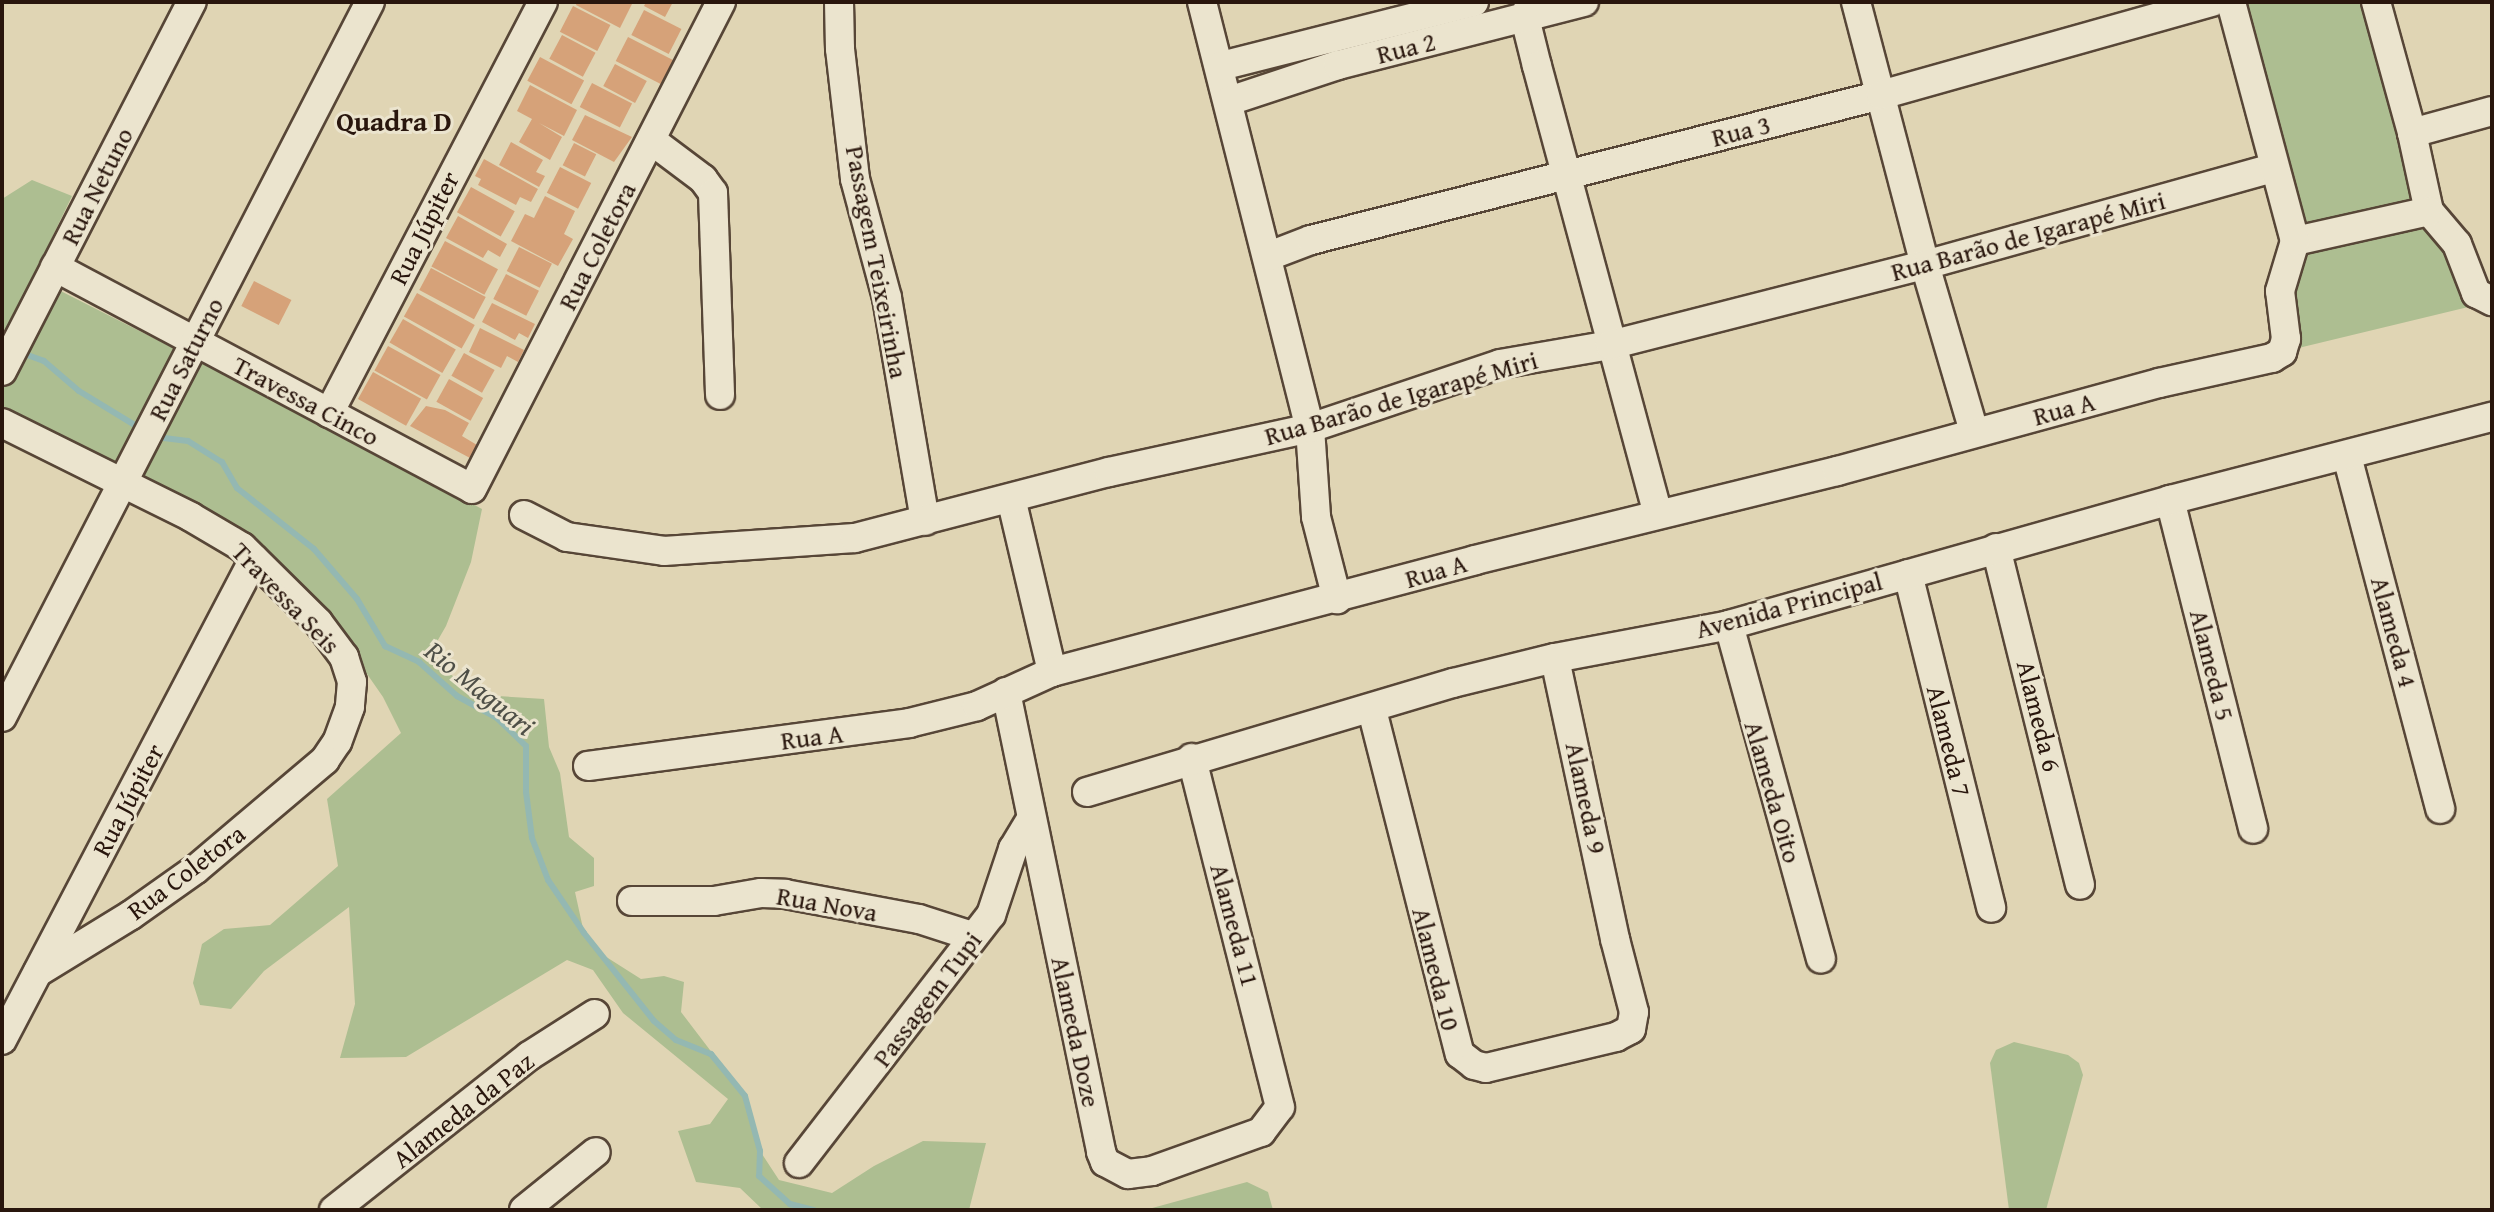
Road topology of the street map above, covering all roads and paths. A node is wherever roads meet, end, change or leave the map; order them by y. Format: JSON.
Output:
{"nodes":[{"id":1,"x":192,"y":2,"type":"edge"},
{"id":2,"x":370,"y":2,"type":"edge"},
{"id":3,"x":543,"y":2,"type":"edge"},
{"id":4,"x":721,"y":2,"type":"edge"},
{"id":5,"x":839,"y":2,"type":"edge"},
{"id":6,"x":1202,"y":2,"type":"edge"},
{"id":7,"x":1474,"y":2,"type":"edge"},
{"id":8,"x":1584,"y":2,"type":"edge"},
{"id":9,"x":1856,"y":2,"type":"edge"},
{"id":10,"x":2212,"y":2,"type":"edge"},
{"id":11,"x":2231,"y":2,"type":"edge"},
{"id":12,"x":2376,"y":2,"type":"edge"},
{"id":13,"x":1527,"y":10,"type":"edge"},
{"id":14,"x":1221,"y":66,"type":"junction"},
{"id":15,"x":1881,"y":95,"type":"junction"},
{"id":16,"x":1229,"y":101,"type":"junction"},
{"id":17,"x":2492,"y":111,"type":"edge"},
{"id":18,"x":2412,"y":133,"type":"junction"},
{"id":19,"x":651,"y":140,"type":"junction"},
{"id":20,"x":2273,"y":168,"type":"junction"},
{"id":21,"x":1567,"y":176,"type":"junction"},
{"id":22,"x":2429,"y":211,"type":"junction"},
{"id":23,"x":2295,"y":241,"type":"junction"},
{"id":24,"x":1269,"y":256,"type":"junction"},
{"id":25,"x":1925,"y":265,"type":"junction"},
{"id":26,"x":55,"y":267,"type":"junction"},
{"id":27,"x":2491,"y":302,"type":"edge"},
{"id":28,"x":195,"y":342,"type":"junction"},
{"id":29,"x":1610,"y":345,"type":"junction"},
{"id":30,"x":3,"y":368,"type":"edge"},
{"id":31,"x":720,"y":395,"type":"dead end"},
{"id":32,"x":329,"y":413,"type":"junction"},
{"id":33,"x":2492,"y":417,"type":"edge"},
{"id":34,"x":2,"y":423,"type":"edge"},
{"id":35,"x":1310,"y":428,"type":"junction"},
{"id":36,"x":1974,"y":432,"type":"junction"},
{"id":37,"x":2347,"y":456,"type":"junction"},
{"id":38,"x":121,"y":482,"type":"junction"},
{"id":39,"x":472,"y":489,"type":"joint"},
{"id":40,"x":1011,"y":498,"type":"junction"},
{"id":41,"x":2170,"y":500,"type":"junction"},
{"id":42,"x":1658,"y":514,"type":"junction"},
{"id":43,"x":524,"y":515,"type":"dead end"},
{"id":44,"x":925,"y":521,"type":"junction"},
{"id":45,"x":1996,"y":548,"type":"junction"},
{"id":46,"x":254,"y":559,"type":"junction"},
{"id":47,"x":1908,"y":574,"type":"junction"},
{"id":48,"x":1337,"y":599,"type":"junction"},
{"id":49,"x":1729,"y":625,"type":"junction"},
{"id":50,"x":1555,"y":658,"type":"junction"},
{"id":51,"x":1052,"y":672,"type":"junction"},
{"id":52,"x":1006,"y":692,"type":"junction"},
{"id":53,"x":1372,"y":710,"type":"junction"},
{"id":54,"x":2,"y":717,"type":"edge"},
{"id":55,"x":1192,"y":758,"type":"junction"},
{"id":56,"x":325,"y":760,"type":"joint"},
{"id":57,"x":588,"y":766,"type":"dead end"},
{"id":58,"x":1087,"y":792,"type":"dead end"},
{"id":59,"x":2440,"y":809,"type":"dead end"},
{"id":60,"x":1030,"y":821,"type":"junction"},
{"id":61,"x":2253,"y":829,"type":"dead end"},
{"id":62,"x":2080,"y":885,"type":"dead end"},
{"id":63,"x":632,"y":901,"type":"dead end"},
{"id":64,"x":1991,"y":908,"type":"dead end"},
{"id":65,"x":972,"y":936,"type":"junction"},
{"id":66,"x":1615,"y":939,"type":"joint"},
{"id":67,"x":1821,"y":959,"type":"dead end"},
{"id":68,"x":38,"y":972,"type":"junction"},
{"id":69,"x":595,"y":1014,"type":"dead end"},
{"id":70,"x":2,"y":1040,"type":"edge"},
{"id":71,"x":1278,"y":1091,"type":"joint"},
{"id":72,"x":596,"y":1152,"type":"dead end"},
{"id":73,"x":799,"y":1163,"type":"dead end"},
{"id":74,"x":334,"y":1210,"type":"edge"},
{"id":75,"x":524,"y":1210,"type":"edge"}],
"edges":[{"from":1,"to":26,"type":"street","name":"Rua Netuno"},
{"from":2,"to":28,"type":"street","name":"Rua Saturno"},
{"from":3,"to":32,"type":"street","name":"Rua Júpiter"},
{"from":4,"to":19,"type":"street","name":"Rua Coletora"},
{"from":5,"to":44,"type":"street","name":"Passagem Teixeirinha"},
{"from":6,"to":14,"type":"street"},
{"from":7,"to":14,"type":"street","name":"Rua 2"},
{"from":8,"to":13,"type":"street","name":"Rua 2"},
{"from":9,"to":15,"type":"street"},
{"from":10,"to":15,"type":"street","name":"Rua 3"},
{"from":11,"to":20,"type":"street"},
{"from":12,"to":18,"type":"street"},
{"from":13,"to":16,"type":"street","name":"Rua 2"},
{"from":13,"to":21,"type":"street"},
{"from":14,"to":16,"type":"street"},
{"from":15,"to":21,"type":"street","name":"Rua 3"},
{"from":15,"to":25,"type":"street"},
{"from":16,"to":24,"type":"street"},
{"from":17,"to":18,"type":"street"},
{"from":18,"to":22,"type":"street"},
{"from":19,"to":31,"type":"street"},
{"from":19,"to":39,"type":"street","name":"Rua Coletora"},
{"from":20,"to":23,"type":"street"},
{"from":20,"to":25,"type":"street","name":"Rua Barão de Igarapé Miri"},
{"from":21,"to":24,"type":"street","name":"Rua 3"},
{"from":21,"to":29,"type":"street"},
{"from":22,"to":23,"type":"street"},
{"from":22,"to":27,"type":"street"},
{"from":23,"to":36,"type":"street","name":"Rua A"},
{"from":24,"to":35,"type":"street"},
{"from":25,"to":29,"type":"street","name":"Rua Barão de Igarapé Miri"},
{"from":25,"to":36,"type":"street"},
{"from":26,"to":28,"type":"street","name":"Travessa Cinco"},
{"from":26,"to":30,"type":"street","name":"Rua Netuno"},
{"from":28,"to":32,"type":"street","name":"Travessa Cinco"},
{"from":28,"to":38,"type":"street","name":"Rua Saturno"},
{"from":29,"to":35,"type":"street","name":"Rua Barão de Igarapé Miri"},
{"from":29,"to":42,"type":"street"},
{"from":32,"to":39,"type":"street","name":"Travessa Cinco"},
{"from":33,"to":37,"type":"street","name":"Avenida Principal"},
{"from":34,"to":38,"type":"street","name":"Travessa Seis"},
{"from":35,"to":40,"type":"street","name":"Rua Barão de Igarapé Miri"},
{"from":35,"to":48,"type":"street"},
{"from":36,"to":42,"type":"street","name":"Rua A"},
{"from":37,"to":41,"type":"street","name":"Avenida Principal"},
{"from":37,"to":59,"type":"street","name":"Alameda 4"},
{"from":38,"to":46,"type":"street","name":"Travessa Seis"},
{"from":38,"to":54,"type":"street","name":"Rua Saturno"},
{"from":40,"to":44,"type":"street","name":"Rua Barão de Igarapé Miri"},
{"from":40,"to":51,"type":"street"},
{"from":41,"to":45,"type":"street","name":"Avenida Principal"},
{"from":41,"to":61,"type":"street","name":"Alameda 5"},
{"from":42,"to":48,"type":"street","name":"Rua A"},
{"from":43,"to":44,"type":"street","name":"Rua Barão de Igarapé Miri"},
{"from":45,"to":47,"type":"street","name":"Avenida Principal"},
{"from":45,"to":62,"type":"street","name":"Alameda 6"},
{"from":46,"to":56,"type":"street","name":"Travessa Seis"},
{"from":46,"to":68,"type":"street","name":"Rua Júpiter"},
{"from":47,"to":49,"type":"street","name":"Avenida Principal"},
{"from":47,"to":64,"type":"street","name":"Alameda 7"},
{"from":48,"to":51,"type":"street","name":"Rua A"},
{"from":49,"to":50,"type":"street","name":"Avenida Principal"},
{"from":49,"to":67,"type":"street","name":"Alameda Oito"},
{"from":50,"to":53,"type":"street","name":"Avenida Principal"},
{"from":50,"to":66,"type":"street","name":"Alameda 9"},
{"from":51,"to":52,"type":"street","name":"Rua A"},
{"from":52,"to":57,"type":"street","name":"Rua A"},
{"from":52,"to":60,"type":"street","name":"Alameda Doze"},
{"from":53,"to":55,"type":"street","name":"Avenida Principal"},
{"from":53,"to":66,"type":"street","name":"Alameda 10"},
{"from":55,"to":58,"type":"street","name":"Avenida Principal"},
{"from":55,"to":71,"type":"street","name":"Alameda 11"},
{"from":56,"to":68,"type":"street","name":"Rua Coletora"},
{"from":60,"to":65,"type":"street","name":"Passagem Tupi"},
{"from":60,"to":71,"type":"street","name":"Alameda Doze"},
{"from":63,"to":65,"type":"street","name":"Rua Nova"},
{"from":65,"to":73,"type":"street","name":"Passagem Tupi"},
{"from":68,"to":70,"type":"street","name":"Rua Júpiter"},
{"from":69,"to":74,"type":"street","name":"Alameda da Paz"},
{"from":72,"to":75,"type":"street"}]}
